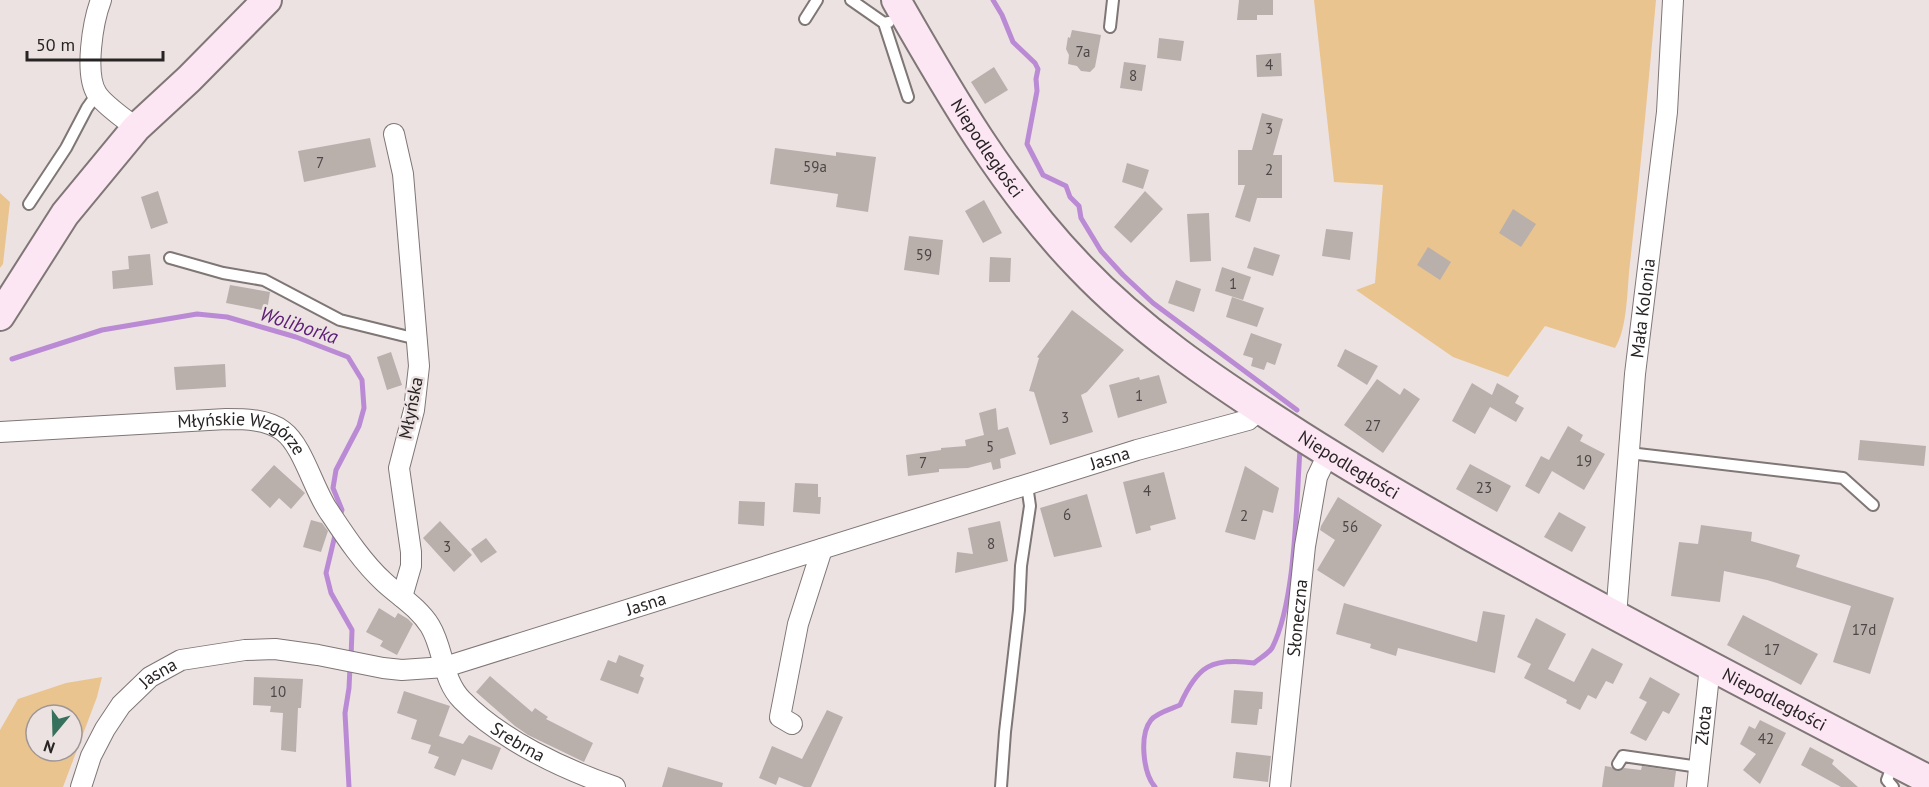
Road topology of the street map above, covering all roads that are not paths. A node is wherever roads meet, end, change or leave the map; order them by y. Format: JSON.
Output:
{"nodes":[{"id":1,"x":100,"y":0,"type":"edge"},
{"id":2,"x":267,"y":0,"type":"edge"},
{"id":3,"x":817,"y":0,"type":"edge"},
{"id":4,"x":850,"y":0,"type":"edge"},
{"id":5,"x":1113,"y":0,"type":"edge"},
{"id":6,"x":1673,"y":0,"type":"edge"},
{"id":7,"x":896,"y":14,"type":"edge"},
{"id":8,"x":805,"y":19,"type":"dead end"},
{"id":9,"x":1110,"y":27,"type":"dead end"},
{"id":10,"x":97,"y":94,"type":"junction"},
{"id":11,"x":908,"y":97,"type":"dead end"},
{"id":12,"x":136,"y":128,"type":"junction"},
{"id":13,"x":394,"y":134,"type":"dead end"},
{"id":14,"x":29,"y":204,"type":"dead end"},
{"id":15,"x":170,"y":258,"type":"dead end"},
{"id":16,"x":0,"y":316,"type":"edge"},
{"id":17,"x":417,"y":339,"type":"junction"},
{"id":18,"x":1259,"y":410,"type":"junction"},
{"id":19,"x":0,"y":432,"type":"edge"},
{"id":20,"x":1629,"y":453,"type":"junction"},
{"id":21,"x":1328,"y":454,"type":"junction"},
{"id":22,"x":1027,"y":485,"type":"junction"},
{"id":23,"x":1873,"y":505,"type":"dead end"},
{"id":24,"x":822,"y":549,"type":"junction"},
{"id":25,"x":402,"y":597,"type":"junction"},
{"id":26,"x":1616,"y":616,"type":"junction"},
{"id":27,"x":1710,"y":666,"type":"junction"},
{"id":28,"x":445,"y":667,"type":"junction"},
{"id":29,"x":792,"y":723,"type":"dead end"},
{"id":30,"x":1618,"y":764,"type":"dead end"},
{"id":31,"x":1699,"y":767,"type":"junction"},
{"id":32,"x":1893,"y":774,"type":"edge"},
{"id":33,"x":1929,"y":780,"type":"edge"},
{"id":34,"x":81,"y":787,"type":"edge"},
{"id":35,"x":615,"y":787,"type":"edge"},
{"id":36,"x":1001,"y":787,"type":"edge"},
{"id":37,"x":1280,"y":787,"type":"edge"},
{"id":38,"x":1697,"y":787,"type":"edge"}],
"edges":[{"from":1,"to":10,"type":"street"},
{"from":2,"to":12,"type":"street"},
{"from":3,"to":8,"type":"lane"},
{"from":4,"to":7,"type":"lane"},
{"from":5,"to":9,"type":"lane"},
{"from":6,"to":20,"type":"street","name":"Mała Kolonia"},
{"from":7,"to":11,"type":"lane"},
{"from":7,"to":18,"type":"street","name":"Niepodległości"},
{"from":10,"to":12,"type":"street"},
{"from":10,"to":14,"type":"lane"},
{"from":12,"to":16,"type":"street"},
{"from":13,"to":17,"type":"street","name":"Młyńska"},
{"from":15,"to":17,"type":"lane"},
{"from":17,"to":25,"type":"street","name":"Młyńska"},
{"from":18,"to":21,"type":"street","name":"Niepodległości"},
{"from":18,"to":22,"type":"street","name":"Jasna"},
{"from":19,"to":25,"type":"street","name":"Młyńskie Wzgórze"},
{"from":20,"to":23,"type":"lane"},
{"from":20,"to":26,"type":"street","name":"Mała Kolonia"},
{"from":21,"to":26,"type":"street","name":"Niepodległości"},
{"from":21,"to":37,"type":"street","name":"Słoneczna"},
{"from":22,"to":24,"type":"street","name":"Jasna"},
{"from":22,"to":36,"type":"lane"},
{"from":24,"to":28,"type":"street","name":"Jasna"},
{"from":24,"to":29,"type":"street"},
{"from":25,"to":28,"type":"street"},
{"from":26,"to":27,"type":"street","name":"Niepodległości"},
{"from":27,"to":31,"type":"street","name":"Złota"},
{"from":27,"to":32,"type":"street","name":"Niepodległości"},
{"from":28,"to":34,"type":"street","name":"Jasna"},
{"from":28,"to":35,"type":"street","name":"Srebrna"},
{"from":30,"to":31,"type":"lane"},
{"from":31,"to":38,"type":"street","name":"Złota"},
{"from":32,"to":33,"type":"street","name":"Niepodległości"}]}
